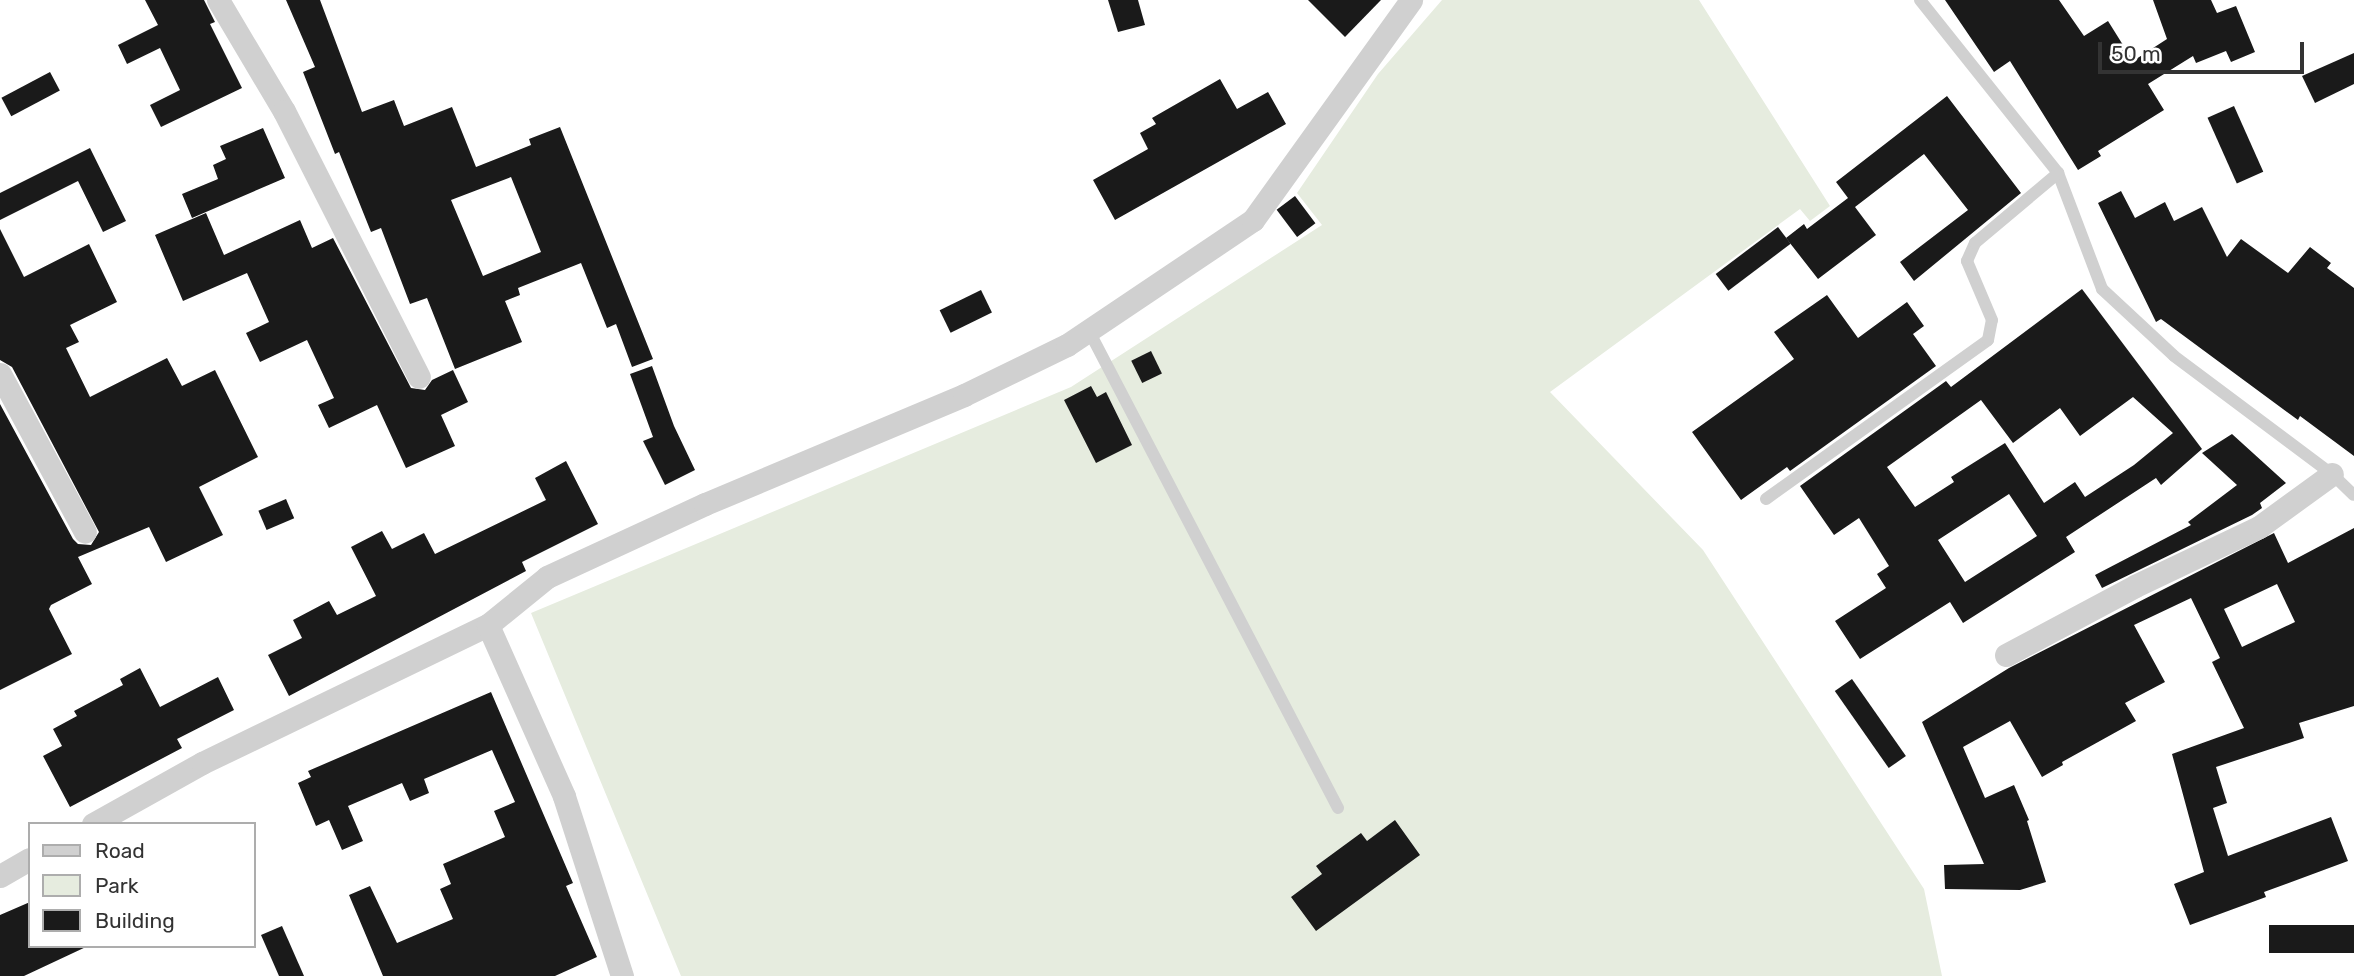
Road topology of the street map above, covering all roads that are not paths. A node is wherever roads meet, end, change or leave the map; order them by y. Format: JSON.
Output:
{"nodes":[{"id":1,"x":218,"y":0,"type":"edge"},
{"id":2,"x":1410,"y":0,"type":"edge"},
{"id":3,"x":1920,"y":0,"type":"edge"},
{"id":4,"x":2058,"y":173,"type":"junction"},
{"id":5,"x":1089,"y":331,"type":"junction"},
{"id":6,"x":0,"y":374,"type":"edge"},
{"id":7,"x":419,"y":377,"type":"dead end"},
{"id":8,"x":2332,"y":474,"type":"junction"},
{"id":9,"x":2354,"y":495,"type":"edge"},
{"id":10,"x":1766,"y":499,"type":"dead end"},
{"id":11,"x":85,"y":532,"type":"dead end"},
{"id":12,"x":488,"y":625,"type":"junction"},
{"id":13,"x":2006,"y":655,"type":"dead end"},
{"id":14,"x":1338,"y":808,"type":"dead end"},
{"id":15,"x":97,"y":822,"type":"edge"},
{"id":16,"x":28,"y":860,"type":"edge"},
{"id":17,"x":0,"y":876,"type":"edge"},
{"id":18,"x":622,"y":976,"type":"edge"}],
"edges":[{"from":1,"to":7,"type":"street"},
{"from":2,"to":5,"type":"street"},
{"from":3,"to":4,"type":"lane"},
{"from":4,"to":8,"type":"lane"},
{"from":4,"to":10,"type":"lane"},
{"from":5,"to":12,"type":"street"},
{"from":5,"to":14,"type":"lane"},
{"from":6,"to":11,"type":"street"},
{"from":8,"to":9,"type":"lane"},
{"from":8,"to":13,"type":"street"},
{"from":12,"to":15,"type":"street"},
{"from":12,"to":18,"type":"street"},
{"from":16,"to":17,"type":"street"}]}
